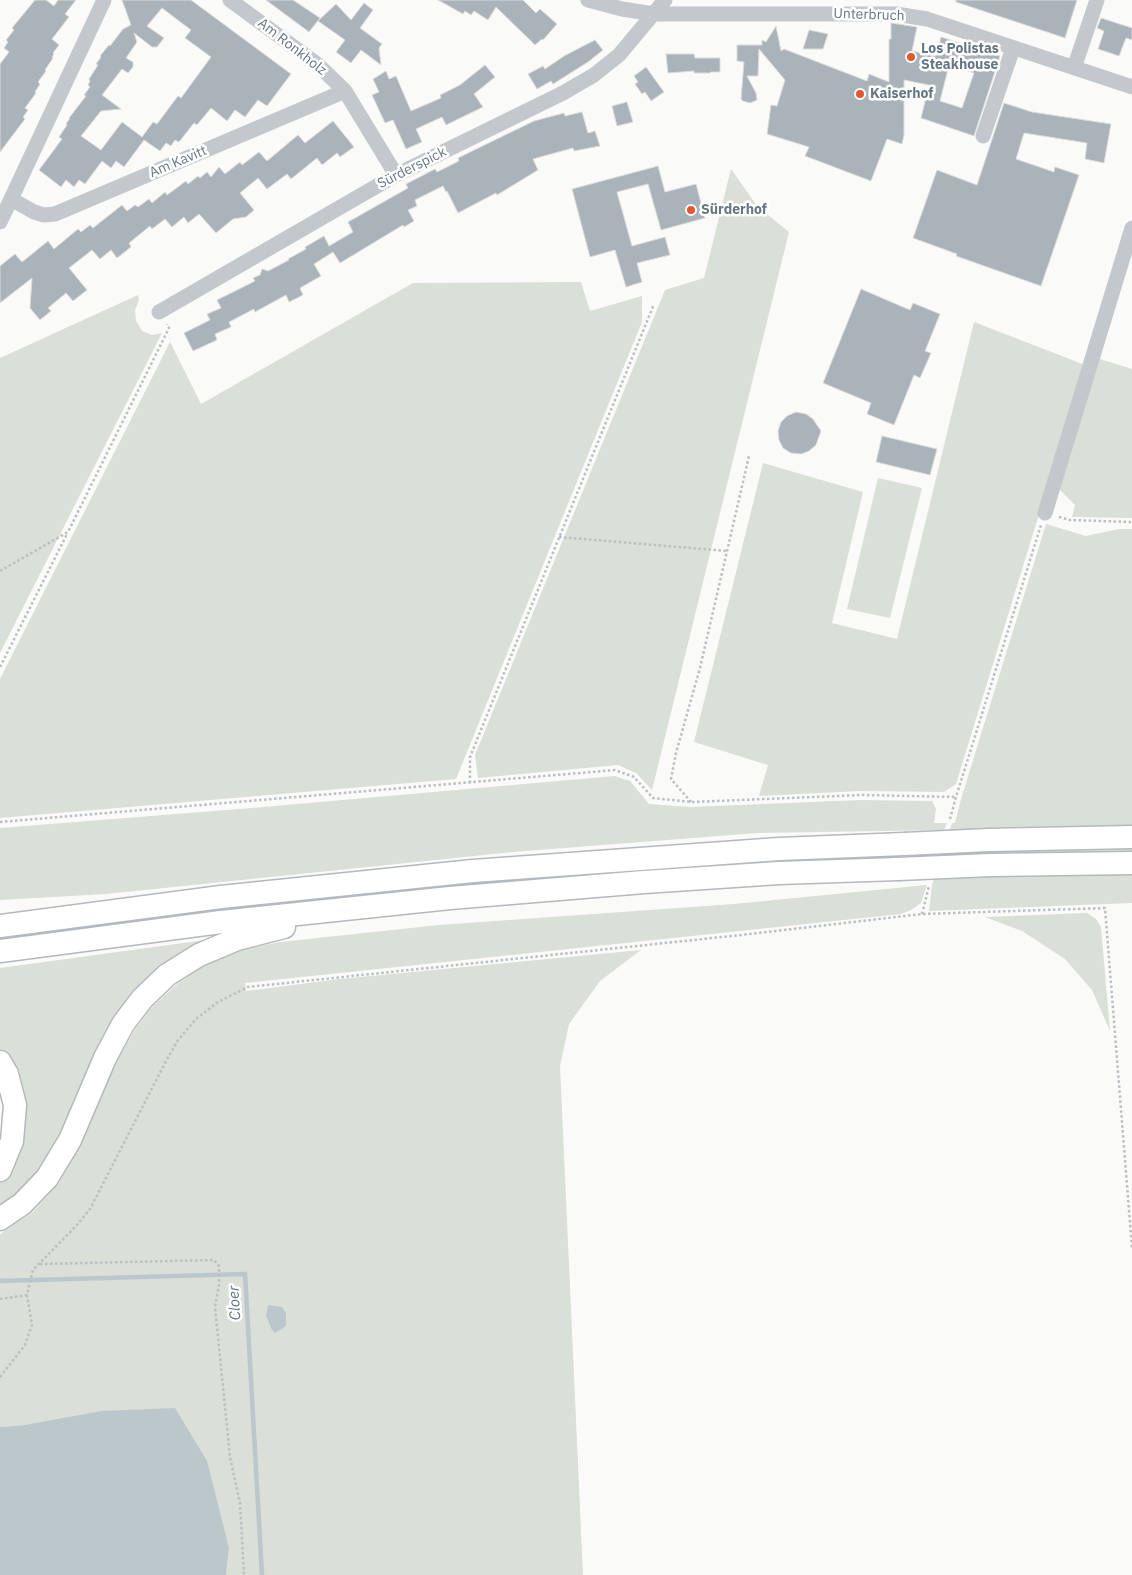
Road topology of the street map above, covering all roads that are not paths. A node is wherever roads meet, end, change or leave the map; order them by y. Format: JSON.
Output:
{"nodes":[{"id":1,"x":104,"y":0,"type":"edge"},
{"id":2,"x":230,"y":0,"type":"edge"},
{"id":3,"x":588,"y":0,"type":"edge"},
{"id":4,"x":665,"y":0,"type":"edge"},
{"id":5,"x":1097,"y":0,"type":"edge"},
{"id":6,"x":654,"y":14,"type":"junction"},
{"id":7,"x":1013,"y":48,"type":"junction"},
{"id":8,"x":1074,"y":68,"type":"junction"},
{"id":9,"x":1132,"y":87,"type":"edge"},
{"id":10,"x":345,"y":91,"type":"junction"},
{"id":11,"x":983,"y":136,"type":"dead end"},
{"id":12,"x":396,"y":175,"type":"junction"},
{"id":13,"x":11,"y":199,"type":"junction"},
{"id":14,"x":0,"y":222,"type":"edge"},
{"id":15,"x":1132,"y":228,"type":"edge"},
{"id":16,"x":160,"y":312,"type":"road end"},
{"id":17,"x":1045,"y":512,"type":"road end"},
{"id":18,"x":1132,"y":837,"type":"edge"},
{"id":19,"x":1132,"y":863,"type":"edge"},
{"id":20,"x":327,"y":911,"type":"junction"},
{"id":21,"x":0,"y":926,"type":"edge"},
{"id":22,"x":0,"y":951,"type":"edge"},
{"id":23,"x":0,"y":1062,"type":"edge"},
{"id":24,"x":0,"y":1170,"type":"edge"},
{"id":25,"x":0,"y":1219,"type":"edge"}],
"edges":[{"from":1,"to":13,"type":"street"},
{"from":2,"to":10,"type":"street","name":"Am Ronkholz"},
{"from":3,"to":6,"type":"street","name":"Unterbruch"},
{"from":4,"to":6,"type":"street","name":"Sürderspick"},
{"from":5,"to":8,"type":"street"},
{"from":6,"to":7,"type":"street","name":"Unterbruch"},
{"from":6,"to":12,"type":"street","name":"Sürderspick"},
{"from":7,"to":8,"type":"street","name":"Unterbruch"},
{"from":7,"to":11,"type":"street"},
{"from":8,"to":9,"type":"street","name":"Unterbruch"},
{"from":10,"to":12,"type":"street","name":"Am Ronkholz"},
{"from":10,"to":13,"type":"street","name":"Am Kavitt"},
{"from":12,"to":16,"type":"street","name":"Sürderspick"},
{"from":13,"to":14,"type":"street"},
{"from":15,"to":17,"type":"street"},
{"from":18,"to":21,"type":"highway","bridge":true},
{"from":19,"to":20,"type":"highway","bridge":true},
{"from":20,"to":22,"type":"highway"},
{"from":20,"to":25,"type":"highway"},
{"from":23,"to":24,"type":"highway"}]}
